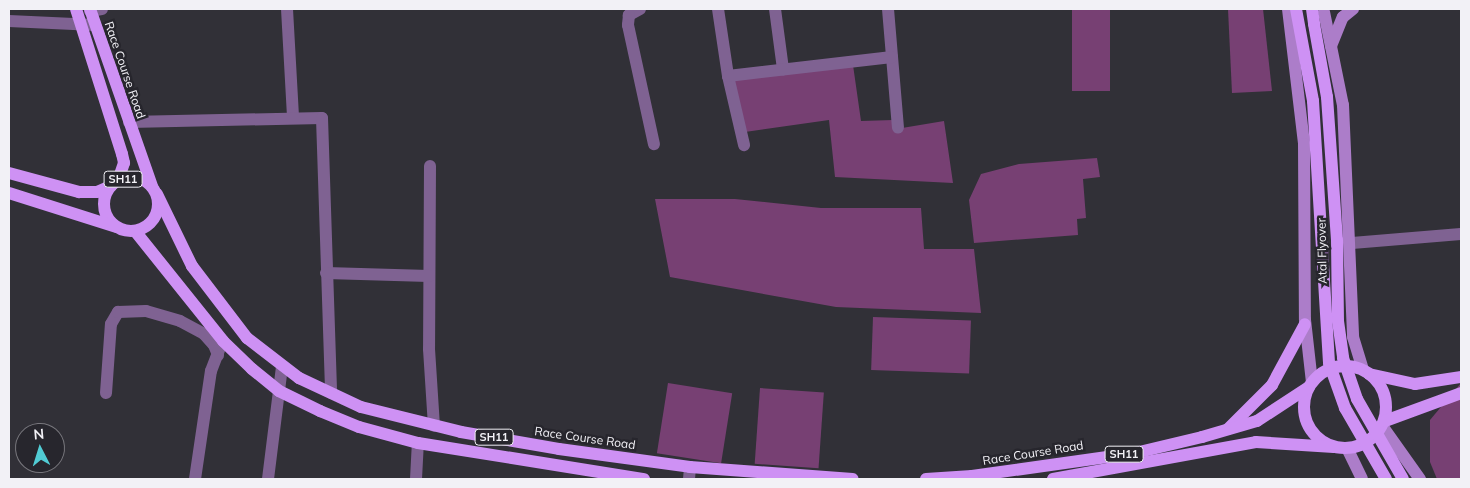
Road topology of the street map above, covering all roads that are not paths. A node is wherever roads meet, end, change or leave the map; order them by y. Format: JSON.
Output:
{"nodes":[{"id":1,"x":76,"y":9,"type":"edge"},
{"id":2,"x":287,"y":9,"type":"edge"},
{"id":3,"x":640,"y":9,"type":"edge"},
{"id":4,"x":718,"y":9,"type":"edge"},
{"id":5,"x":774,"y":9,"type":"edge"},
{"id":6,"x":888,"y":9,"type":"edge"},
{"id":7,"x":1288,"y":9,"type":"edge"},
{"id":8,"x":1296,"y":9,"type":"edge"},
{"id":9,"x":1353,"y":9,"type":"edge"},
{"id":10,"x":94,"y":10,"type":"edge"},
{"id":11,"x":1321,"y":10,"type":"edge"},
{"id":12,"x":9,"y":21,"type":"edge"},
{"id":13,"x":80,"y":24,"type":"junction"},
{"id":14,"x":95,"y":25,"type":"junction"},
{"id":15,"x":1331,"y":46,"type":"junction"},
{"id":16,"x":892,"y":57,"type":"junction"},
{"id":17,"x":783,"y":69,"type":"junction"},
{"id":18,"x":728,"y":76,"type":"junction"},
{"id":19,"x":293,"y":118,"type":"junction"},
{"id":20,"x":129,"y":122,"type":"junction"},
{"id":21,"x":898,"y":128,"type":"dead end"},
{"id":22,"x":654,"y":144,"type":"dead end"},
{"id":23,"x":744,"y":145,"type":"dead end"},
{"id":24,"x":430,"y":166,"type":"dead end"},
{"id":25,"x":9,"y":173,"type":"edge"},
{"id":26,"x":114,"y":183,"type":"junction"},
{"id":27,"x":154,"y":190,"type":"junction"},
{"id":28,"x":9,"y":193,"type":"edge"},
{"id":29,"x":129,"y":230,"type":"junction"},
{"id":30,"x":1461,"y":234,"type":"edge"},
{"id":31,"x":1352,"y":243,"type":"dead end"},
{"id":32,"x":326,"y":273,"type":"junction"},
{"id":33,"x":429,"y":276,"type":"junction"},
{"id":34,"x":1306,"y":324,"type":"junction"},
{"id":35,"x":224,"y":341,"type":"junction"},
{"id":36,"x":218,"y":355,"type":"junction"},
{"id":37,"x":282,"y":366,"type":"junction"},
{"id":38,"x":1366,"y":372,"type":"junction"},
{"id":39,"x":1460,"y":378,"type":"edge"},
{"id":40,"x":1311,"y":384,"type":"junction"},
{"id":41,"x":279,"y":391,"type":"junction"},
{"id":42,"x":106,"y":393,"type":"dead end"},
{"id":43,"x":331,"y":394,"type":"junction"},
{"id":44,"x":1459,"y":394,"type":"edge"},
{"id":45,"x":1384,"y":424,"type":"junction"},
{"id":46,"x":434,"y":426,"type":"junction"},
{"id":47,"x":1226,"y":430,"type":"junction"},
{"id":48,"x":418,"y":442,"type":"junction"},
{"id":49,"x":1334,"y":446,"type":"junction"},
{"id":50,"x":1347,"y":448,"type":"junction"},
{"id":51,"x":1083,"y":459,"type":"junction"},
{"id":52,"x":689,"y":473,"type":"edge"},
{"id":53,"x":611,"y":477,"type":"edge"},
{"id":54,"x":1083,"y":477,"type":"edge"},
{"id":55,"x":195,"y":479,"type":"edge"},
{"id":56,"x":268,"y":479,"type":"edge"},
{"id":57,"x":416,"y":479,"type":"edge"},
{"id":58,"x":644,"y":479,"type":"edge"},
{"id":59,"x":853,"y":479,"type":"edge"},
{"id":60,"x":926,"y":479,"type":"edge"},
{"id":61,"x":1053,"y":479,"type":"edge"},
{"id":62,"x":1362,"y":479,"type":"edge"},
{"id":63,"x":1386,"y":479,"type":"edge"},
{"id":64,"x":1403,"y":479,"type":"edge"},
{"id":65,"x":1420,"y":479,"type":"edge"}],
"edges":[{"from":1,"to":13,"type":"main road"},
{"from":2,"to":19,"type":"street"},
{"from":3,"to":22,"type":"street"},
{"from":4,"to":18,"type":"street"},
{"from":5,"to":17,"type":"street"},
{"from":6,"to":16,"type":"street"},
{"from":7,"to":11,"type":"street"},
{"from":7,"to":34,"type":"street"},
{"from":8,"to":63,"type":"main road","name":"Atal Flyover","bridge":true},
{"from":9,"to":15,"type":"street"},
{"from":10,"to":14,"type":"main road","name":"Race Course Road"},
{"from":11,"to":15,"type":"street"},
{"from":11,"to":64,"type":"main road","name":"Atal Flyover","bridge":true},
{"from":12,"to":13,"type":"street"},
{"from":13,"to":14,"type":"street"},
{"from":13,"to":26,"type":"main road"},
{"from":14,"to":20,"type":"main road","name":"Race Course Road"},
{"from":15,"to":38,"type":"street"},
{"from":16,"to":17,"type":"street"},
{"from":16,"to":21,"type":"street"},
{"from":17,"to":18,"type":"street"},
{"from":18,"to":23,"type":"street"},
{"from":19,"to":20,"type":"street"},
{"from":19,"to":32,"type":"street"},
{"from":20,"to":27,"type":"main road","name":"Race Course Road"},
{"from":24,"to":33,"type":"street"},
{"from":25,"to":26,"type":"main road","number":"SH11"},
{"from":26,"to":27,"type":"main road","number":"SH11"},
{"from":26,"to":29,"type":"main road","number":"SH11"},
{"from":27,"to":29,"type":"main road","number":"SH11"},
{"from":27,"to":37,"type":"main road","name":"Race Course Road","number":"SH11"},
{"from":28,"to":29,"type":"main road"},
{"from":29,"to":35,"type":"main road","number":"SH11"},
{"from":30,"to":31,"type":"street"},
{"from":32,"to":33,"type":"street"},
{"from":32,"to":43,"type":"street"},
{"from":33,"to":46,"type":"street"},
{"from":34,"to":40,"type":"street"},
{"from":34,"to":47,"type":"main road"},
{"from":35,"to":36,"type":"street"},
{"from":35,"to":41,"type":"main road","number":"SH11"},
{"from":36,"to":42,"type":"street"},
{"from":36,"to":55,"type":"street"},
{"from":37,"to":41,"type":"street"},
{"from":37,"to":43,"type":"main road","name":"Race Course Road","number":"SH11"},
{"from":38,"to":39,"type":"main road","number":"SH11"},
{"from":38,"to":40,"type":"main road","number":"SH11"},
{"from":38,"to":45,"type":"main road"},
{"from":40,"to":47,"type":"main road","name":"Race Course Road","number":"SH11"},
{"from":40,"to":49,"type":"main road","number":"SH11"},
{"from":41,"to":48,"type":"main road","number":"SH11"},
{"from":41,"to":56,"type":"street"},
{"from":43,"to":46,"type":"main road","name":"Race Course Road","number":"SH11"},
{"from":44,"to":45,"type":"main road"},
{"from":45,"to":50,"type":"main road"},
{"from":45,"to":65,"type":"street"},
{"from":46,"to":52,"type":"main road","name":"Race Course Road","number":"SH11"},
{"from":47,"to":51,"type":"main road","name":"Race Course Road","number":"SH11"},
{"from":48,"to":53,"type":"main road","number":"SH11"},
{"from":48,"to":57,"type":"street"},
{"from":49,"to":50,"type":"main road","number":"SH11"},
{"from":49,"to":54,"type":"main road","number":"SH11"},
{"from":50,"to":62,"type":"street"},
{"from":51,"to":54,"type":"street"},
{"from":51,"to":60,"type":"main road","name":"Race Course Road","number":"SH11"},
{"from":52,"to":59,"type":"main road","name":"Race Course Road","number":"SH11"},
{"from":53,"to":58,"type":"main road","number":"SH11"},
{"from":54,"to":61,"type":"main road","number":"SH11"}]}
